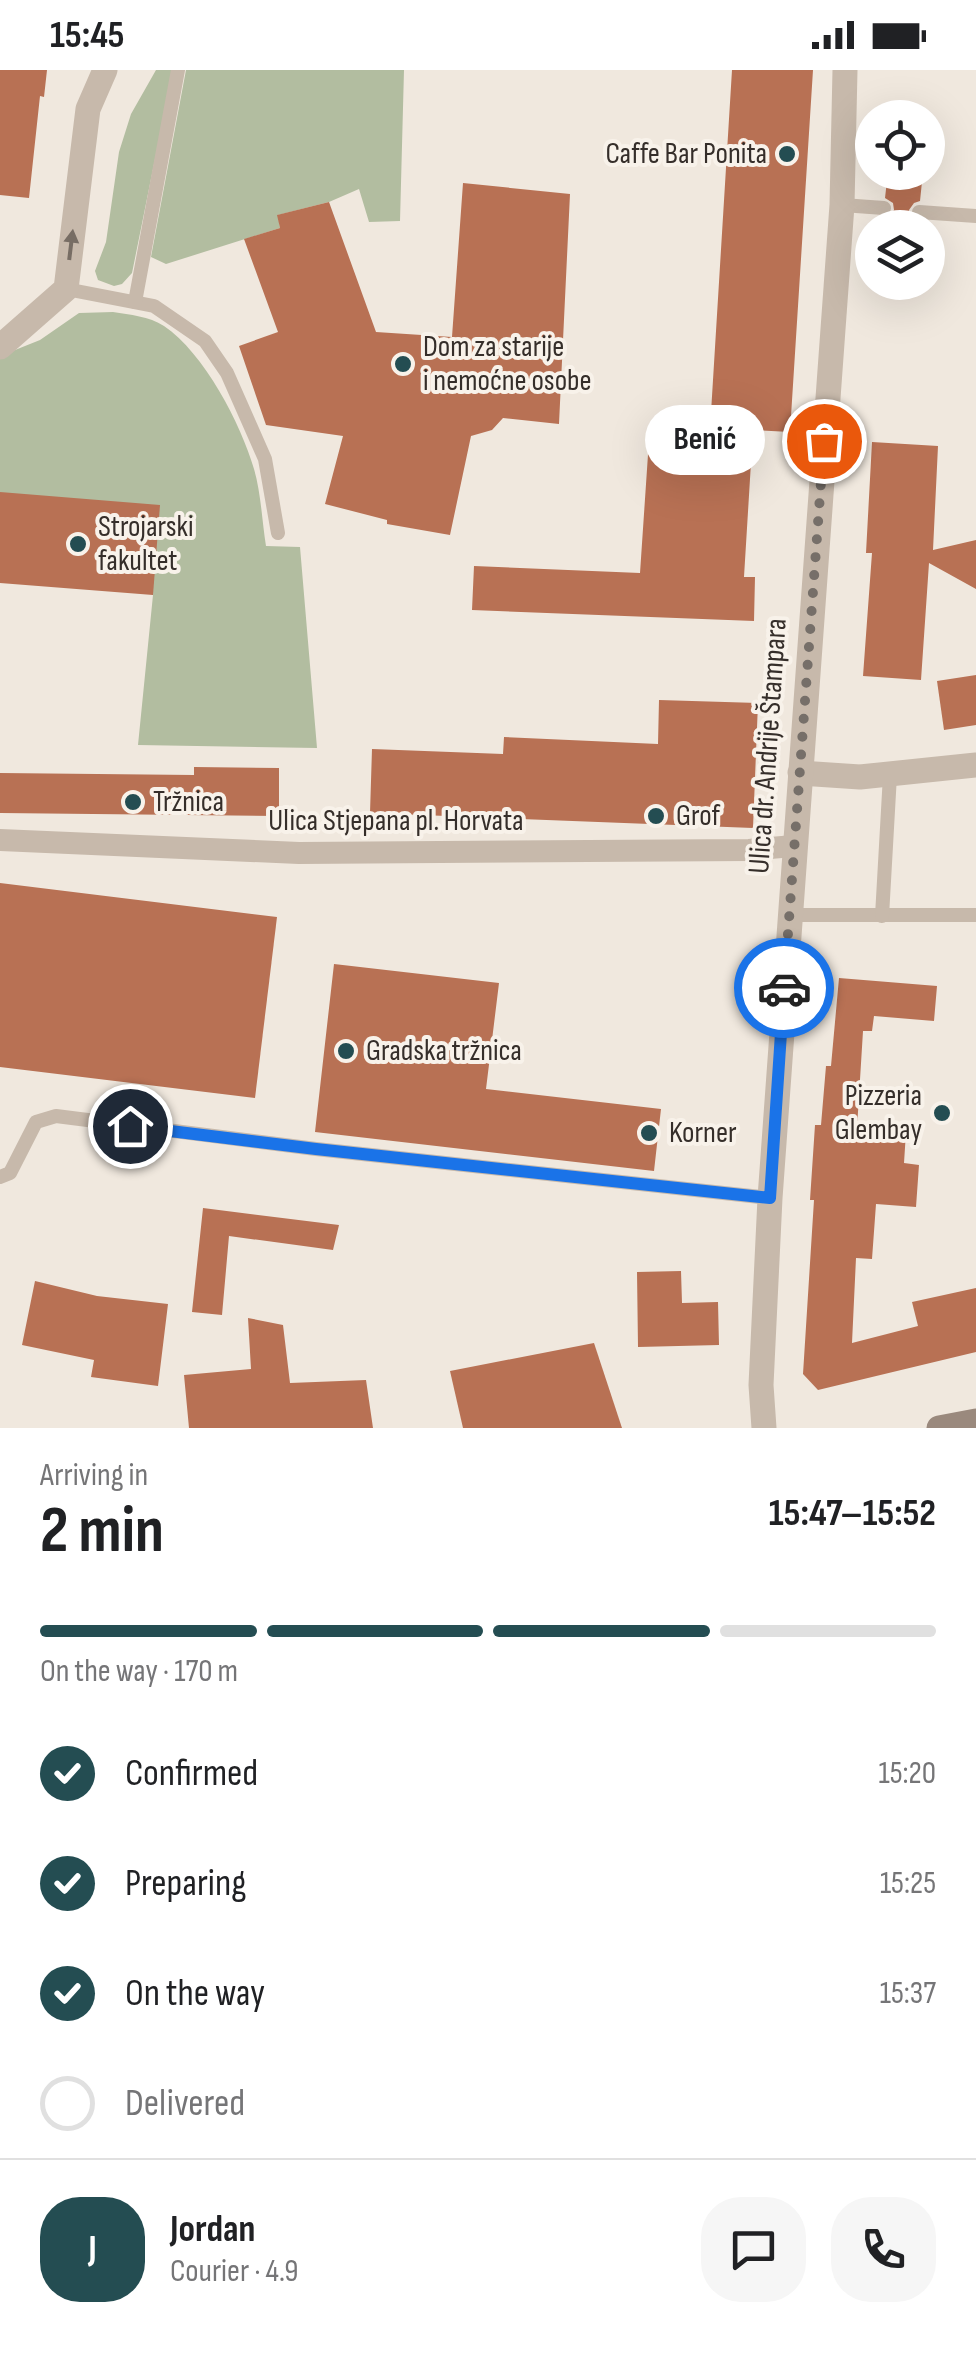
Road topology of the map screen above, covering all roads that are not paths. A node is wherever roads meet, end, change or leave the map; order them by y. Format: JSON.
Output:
{"nodes":[{"id":1,"x":178,"y":70,"type":"edge"},
{"id":2,"x":846,"y":70,"type":"edge"},
{"id":3,"x":102,"y":71,"type":"edge"},
{"id":4,"x":842,"y":205,"type":"junction"},
{"id":5,"x":884,"y":208,"type":"dead end"},
{"id":6,"x":945,"y":214,"type":"edge"},
{"id":7,"x":976,"y":216,"type":"edge"},
{"id":8,"x":66,"y":289,"type":"junction"},
{"id":9,"x":135,"y":302,"type":"junction"},
{"id":10,"x":0,"y":347,"type":"edge"},
{"id":11,"x":278,"y":533,"type":"dead end"},
{"id":12,"x":976,"y":765,"type":"edge"},
{"id":13,"x":800,"y":773,"type":"junction"},
{"id":14,"x":890,"y":775,"type":"junction"},
{"id":15,"x":0,"y":840,"type":"edge"},
{"id":16,"x":793,"y":846,"type":"junction"},
{"id":17,"x":976,"y":915,"type":"edge"},
{"id":18,"x":788,"y":916,"type":"junction"},
{"id":19,"x":882,"y":916,"type":"junction"},
{"id":20,"x":0,"y":1177,"type":"edge"},
{"id":21,"x":770,"y":1198,"type":"junction"},
{"id":22,"x":976,"y":1421,"type":"edge"},
{"id":23,"x":764,"y":1428,"type":"edge"},
{"id":24,"x":939,"y":1428,"type":"edge"}],
"edges":[{"from":1,"to":9,"type":"lane"},
{"from":2,"to":4,"type":"street","name":"Ulica dr. Andrije Štampara"},
{"from":8,"to":3,"type":"street","one_way":true},
{"from":4,"to":5,"type":"lane"},
{"from":4,"to":13,"type":"street","name":"Ulica dr. Andrije Štampara"},
{"from":6,"to":7,"type":"lane"},
{"from":8,"to":9,"type":"lane"},
{"from":8,"to":10,"type":"street"},
{"from":9,"to":11,"type":"lane"},
{"from":12,"to":14,"type":"street"},
{"from":13,"to":14,"type":"street"},
{"from":13,"to":16,"type":"street","name":"Ulica dr. Andrije Štampara"},
{"from":14,"to":19,"type":"lane"},
{"from":15,"to":16,"type":"street","name":"Ulica Stjepana pl. Horvata"},
{"from":16,"to":18,"type":"street","name":"Ulica dr. Andrije Štampara"},
{"from":17,"to":19,"type":"lane"},
{"from":18,"to":19,"type":"lane"},
{"from":18,"to":21,"type":"street","name":"Ulica dr. Andrije Štampara"},
{"from":20,"to":21,"type":"lane"},
{"from":21,"to":23,"type":"street","name":"Ulica dr. Andrije Štampara"},
{"from":22,"to":24,"type":"main road"}]}
